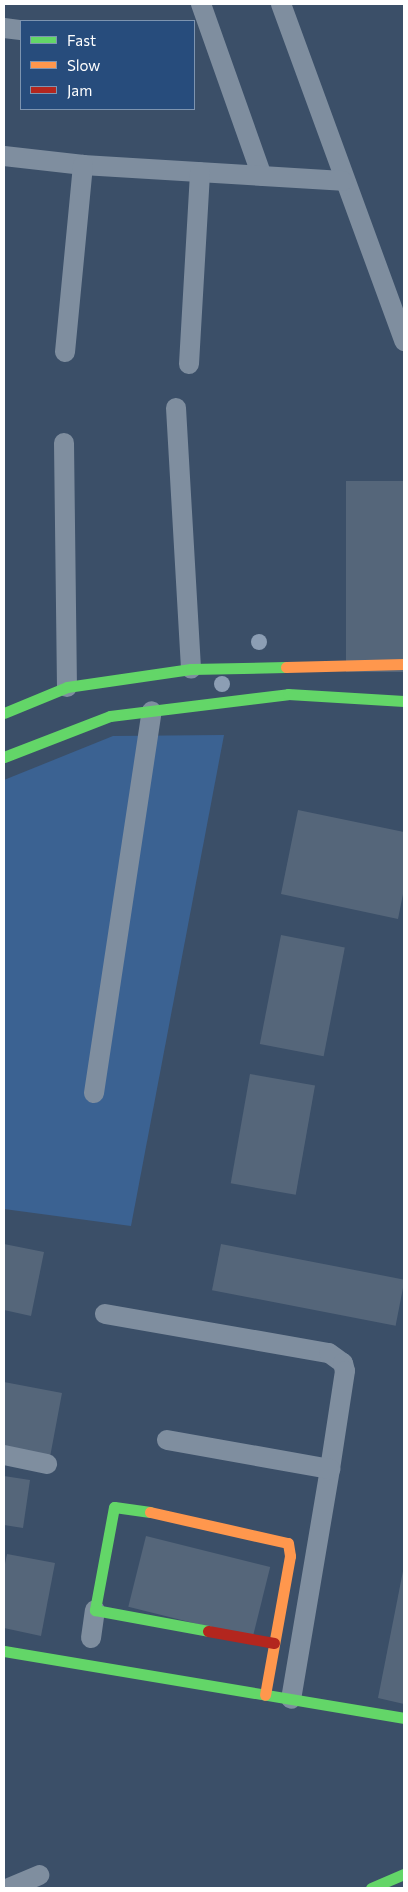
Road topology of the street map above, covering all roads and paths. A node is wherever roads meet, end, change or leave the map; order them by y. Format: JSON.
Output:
{"nodes":[{"id":1,"x":201,"y":4,"type":"edge"},
{"id":2,"x":281,"y":4,"type":"edge"},
{"id":3,"x":4,"y":28,"type":"edge"},
{"id":4,"x":20,"y":30,"type":"edge"},
{"id":5,"x":195,"y":42,"type":"edge"},
{"id":6,"x":214,"y":44,"type":"junction"},
{"id":7,"x":4,"y":156,"type":"edge"},
{"id":8,"x":83,"y":165,"type":"junction"},
{"id":9,"x":200,"y":172,"type":"junction"},
{"id":10,"x":262,"y":176,"type":"junction"},
{"id":11,"x":344,"y":181,"type":"junction"},
{"id":12,"x":404,"y":341,"type":"edge"},
{"id":13,"x":65,"y":352,"type":"dead end"},
{"id":14,"x":188,"y":364,"type":"dead end"},
{"id":15,"x":176,"y":408,"type":"dead end"},
{"id":16,"x":64,"y":442,"type":"dead end"},
{"id":17,"x":404,"y":664,"type":"edge"},
{"id":18,"x":191,"y":669,"type":"junction"},
{"id":19,"x":67,"y":687,"type":"junction"},
{"id":20,"x":404,"y":701,"type":"edge"},
{"id":21,"x":152,"y":711,"type":"junction"},
{"id":22,"x":4,"y":714,"type":"edge"},
{"id":23,"x":4,"y":757,"type":"edge"},
{"id":24,"x":94,"y":1093,"type":"dead end"},
{"id":25,"x":105,"y":1314,"type":"dead end"},
{"id":26,"x":167,"y":1440,"type":"dead end"},
{"id":27,"x":4,"y":1455,"type":"edge"},
{"id":28,"x":47,"y":1464,"type":"dead end"},
{"id":29,"x":330,"y":1469,"type":"junction"},
{"id":30,"x":95,"y":1610,"type":"junction"},
{"id":31,"x":90,"y":1638,"type":"dead end"},
{"id":32,"x":274,"y":1643,"type":"junction"},
{"id":33,"x":4,"y":1651,"type":"edge"},
{"id":34,"x":265,"y":1695,"type":"junction"},
{"id":35,"x":291,"y":1699,"type":"junction"},
{"id":36,"x":404,"y":1718,"type":"edge"},
{"id":37,"x":404,"y":1874,"type":"edge"},
{"id":38,"x":39,"y":1875,"type":"dead end"},
{"id":39,"x":9,"y":1888,"type":"edge"},
{"id":40,"x":371,"y":1888,"type":"edge"}],
"edges":[{"from":1,"to":6,"type":"street"},
{"from":2,"to":11,"type":"street"},
{"from":3,"to":4,"type":"street"},
{"from":5,"to":6,"type":"street"},
{"from":6,"to":10,"type":"street"},
{"from":7,"to":8,"type":"street"},
{"from":8,"to":9,"type":"street"},
{"from":8,"to":13,"type":"street"},
{"from":9,"to":10,"type":"street"},
{"from":9,"to":14,"type":"street"},
{"from":10,"to":11,"type":"street"},
{"from":11,"to":12,"type":"street"},
{"from":15,"to":18,"type":"street"},
{"from":16,"to":19,"type":"street"},
{"from":17,"to":18,"type":"street"},
{"from":18,"to":19,"type":"street"},
{"from":19,"to":22,"type":"street"},
{"from":20,"to":21,"type":"street"},
{"from":21,"to":23,"type":"street"},
{"from":21,"to":24,"type":"street"},
{"from":25,"to":29,"type":"street"},
{"from":26,"to":29,"type":"street"},
{"from":27,"to":28,"type":"street"},
{"from":29,"to":35,"type":"street"},
{"from":30,"to":31,"type":"street"},
{"from":30,"to":32,"type":"street"},
{"from":30,"to":32,"type":"street"},
{"from":32,"to":34,"type":"street"},
{"from":33,"to":34,"type":"street"},
{"from":34,"to":35,"type":"street"},
{"from":35,"to":36,"type":"street"},
{"from":37,"to":40,"type":"street"},
{"from":38,"to":39,"type":"street"}]}
